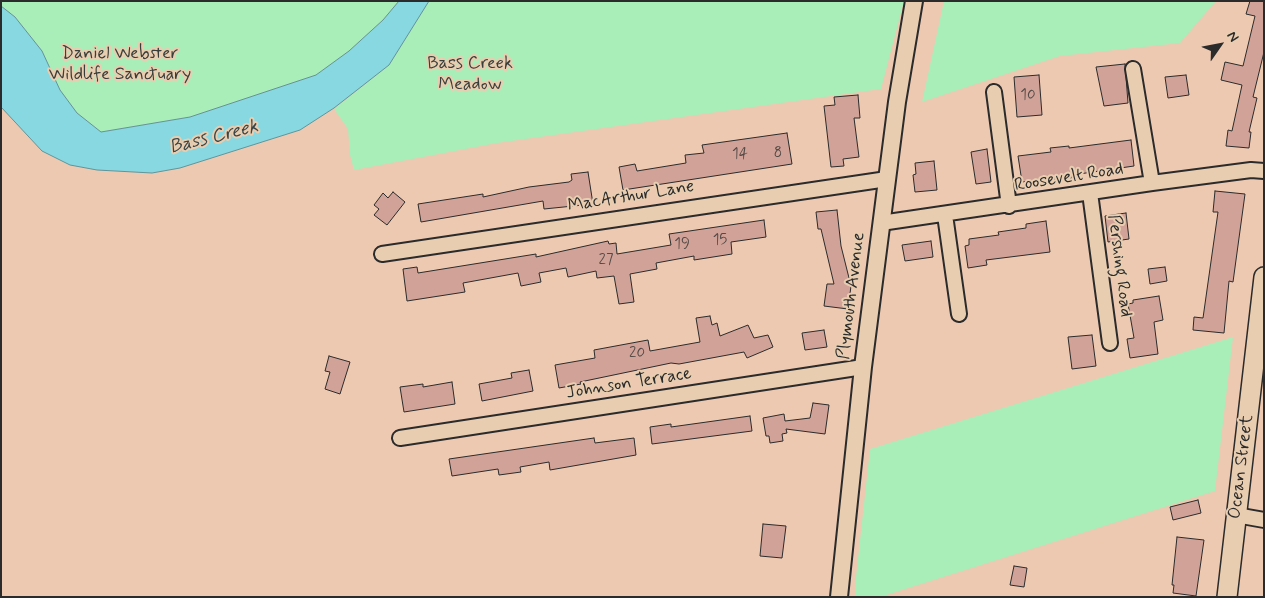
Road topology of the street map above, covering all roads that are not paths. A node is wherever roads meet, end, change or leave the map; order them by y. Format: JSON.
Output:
{"nodes":[{"id":1,"x":914,"y":1,"type":"edge"},
{"id":2,"x":1133,"y":70,"type":"dead end"},
{"id":3,"x":994,"y":92,"type":"dead end"},
{"id":4,"x":1264,"y":171,"type":"edge"},
{"id":5,"x":887,"y":179,"type":"junction"},
{"id":6,"x":1152,"y":183,"type":"junction"},
{"id":7,"x":1090,"y":193,"type":"junction"},
{"id":8,"x":1009,"y":206,"type":"junction"},
{"id":9,"x":946,"y":215,"type":"junction"},
{"id":10,"x":881,"y":223,"type":"junction"},
{"id":11,"x":382,"y":254,"type":"dead end"},
{"id":12,"x":1264,"y":277,"type":"edge"},
{"id":13,"x":959,"y":314,"type":"dead end"},
{"id":14,"x":1110,"y":343,"type":"dead end"},
{"id":15,"x":1260,"y":350,"type":"edge"},
{"id":16,"x":863,"y":367,"type":"junction"},
{"id":17,"x":400,"y":438,"type":"dead end"},
{"id":18,"x":1236,"y":514,"type":"junction"},
{"id":19,"x":1264,"y":520,"type":"edge"},
{"id":20,"x":839,"y":597,"type":"edge"},
{"id":21,"x":1227,"y":597,"type":"edge"}],
"edges":[{"from":1,"to":5,"type":"street","name":"Plymouth Avenue"},
{"from":2,"to":6,"type":"street"},
{"from":3,"to":8,"type":"street"},
{"from":4,"to":6,"type":"street","name":"Roosevelt Road"},
{"from":5,"to":10,"type":"street","name":"Plymouth Avenue"},
{"from":5,"to":11,"type":"street","name":"MacArthur Lane"},
{"from":6,"to":7,"type":"street","name":"Roosevelt Road"},
{"from":7,"to":8,"type":"street","name":"Roosevelt Road"},
{"from":7,"to":14,"type":"street","name":"Pershing Road"},
{"from":8,"to":9,"type":"street","name":"Roosevelt Road"},
{"from":9,"to":10,"type":"street","name":"Roosevelt Road"},
{"from":9,"to":13,"type":"street"},
{"from":10,"to":16,"type":"street","name":"Plymouth Avenue"},
{"from":12,"to":15,"type":"main road","name":"Ocean Street"},
{"from":15,"to":18,"type":"main road","name":"Ocean Street"},
{"from":16,"to":17,"type":"street","name":"Johnson Terrace"},
{"from":16,"to":20,"type":"street","name":"Plymouth Avenue"},
{"from":18,"to":19,"type":"street"},
{"from":18,"to":21,"type":"main road","name":"Ocean Street"}]}
